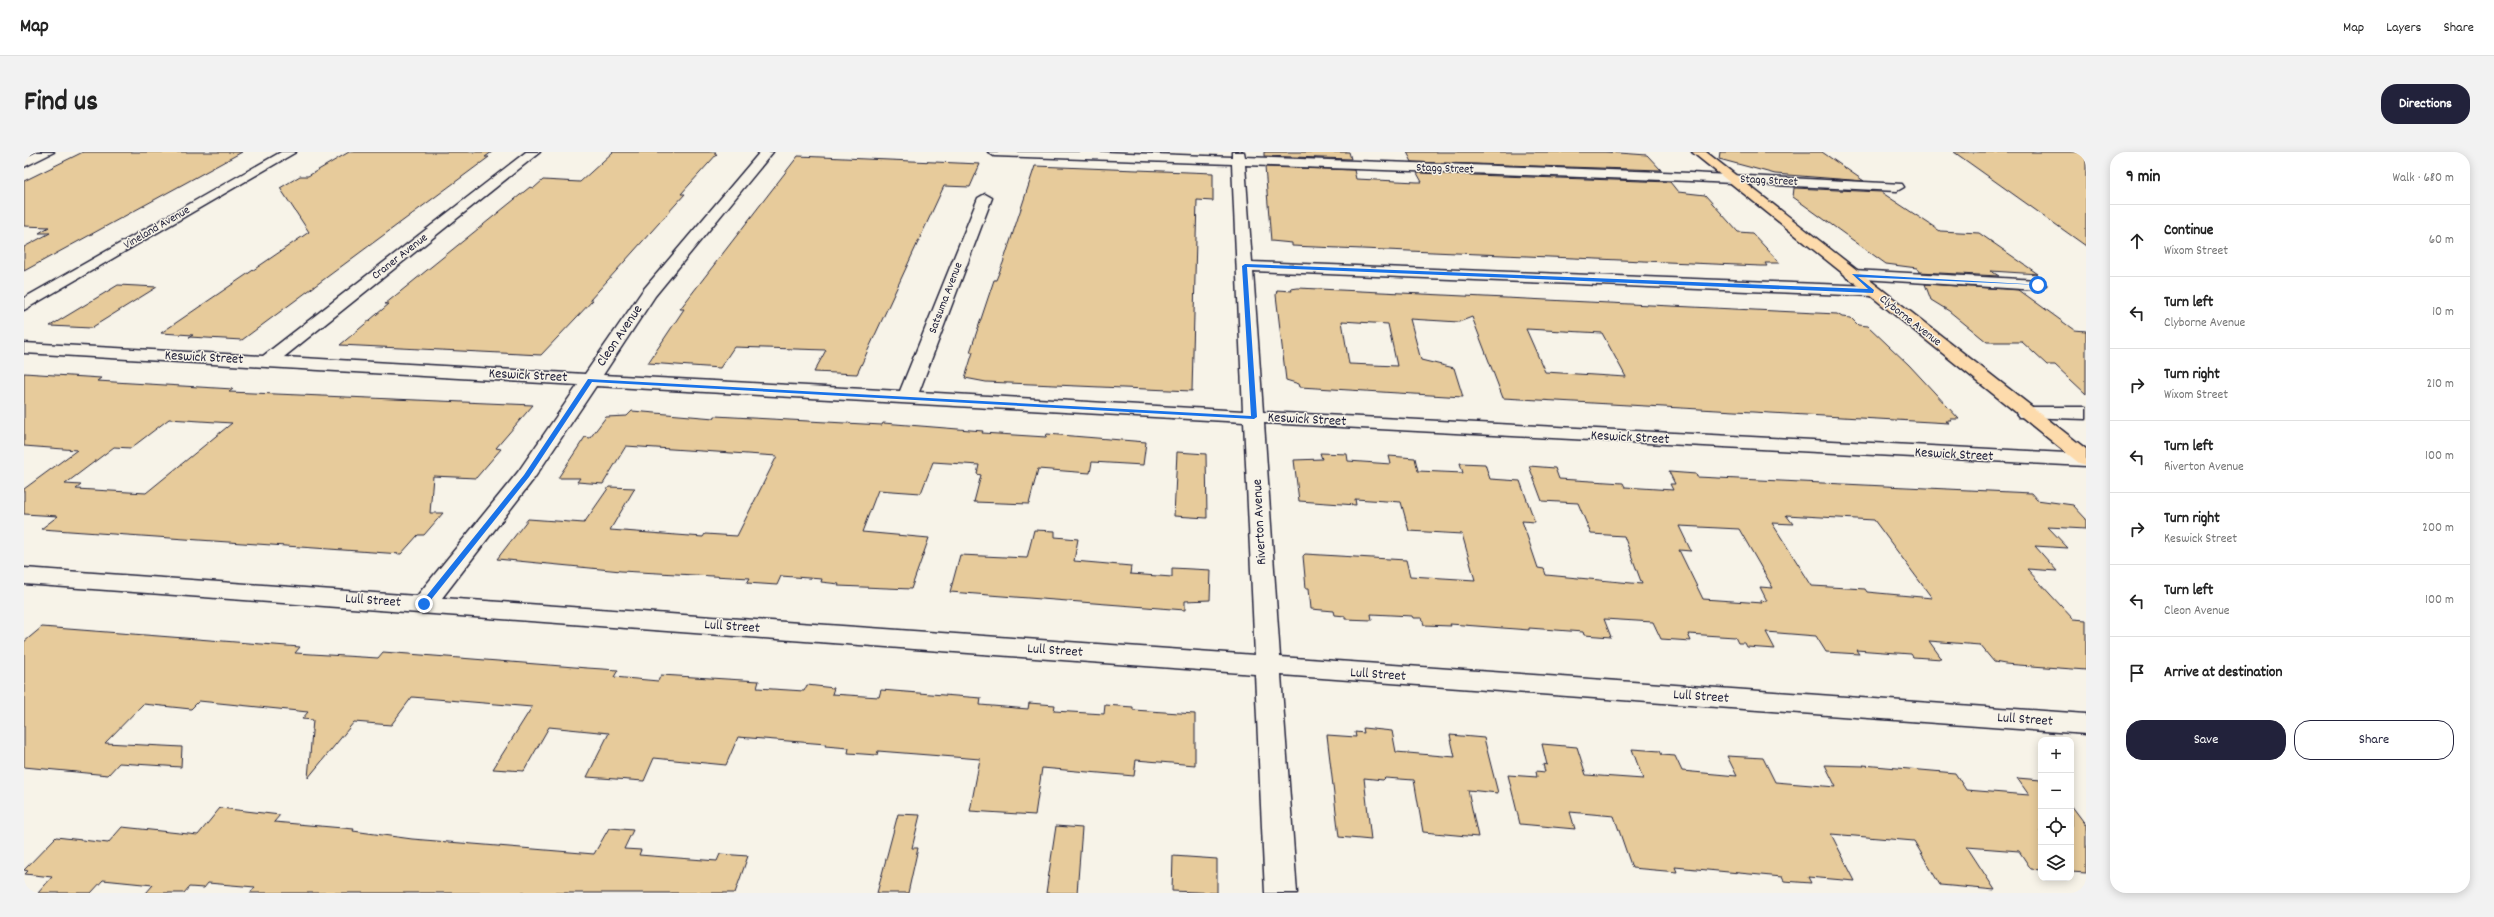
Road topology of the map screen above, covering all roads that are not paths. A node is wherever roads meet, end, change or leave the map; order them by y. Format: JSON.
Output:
{"nodes":[{"id":1,"x":48,"y":152,"type":"edge"},
{"id":2,"x":290,"y":152,"type":"edge"},
{"id":3,"x":534,"y":152,"type":"edge"},
{"id":4,"x":768,"y":152,"type":"edge"},
{"id":5,"x":994,"y":152,"type":"edge"},
{"id":6,"x":1001,"y":152,"type":"edge"},
{"id":7,"x":1698,"y":152,"type":"edge"},
{"id":8,"x":1238,"y":157,"type":"edge"},
{"id":9,"x":24,"y":163,"type":"edge"},
{"id":10,"x":1733,"y":180,"type":"junction"},
{"id":11,"x":1897,"y":187,"type":"dead end"},
{"id":12,"x":985,"y":198,"type":"dead end"},
{"id":13,"x":1245,"y":266,"type":"junction"},
{"id":14,"x":1854,"y":275,"type":"junction"},
{"id":15,"x":2038,"y":285,"type":"dead end"},
{"id":16,"x":1873,"y":291,"type":"junction"},
{"id":17,"x":24,"y":305,"type":"edge"},
{"id":18,"x":24,"y":348,"type":"edge"},
{"id":19,"x":267,"y":362,"type":"junction"},
{"id":20,"x":590,"y":380,"type":"junction"},
{"id":21,"x":907,"y":398,"type":"junction"},
{"id":22,"x":2026,"y":413,"type":"junction"},
{"id":23,"x":2086,"y":413,"type":"edge"},
{"id":24,"x":1254,"y":417,"type":"junction"},
{"id":25,"x":2086,"y":460,"type":"edge"},
{"id":26,"x":24,"y":576,"type":"edge"},
{"id":27,"x":424,"y":604,"type":"junction"},
{"id":28,"x":1269,"y":667,"type":"junction"},
{"id":29,"x":2086,"y":724,"type":"edge"},
{"id":30,"x":1281,"y":893,"type":"edge"}],
"edges":[{"from":1,"to":9,"type":"street"},
{"from":2,"to":17,"type":"street","name":"Vineland Avenue"},
{"from":3,"to":19,"type":"street","name":"Craner Avenue"},
{"from":4,"to":20,"type":"street","name":"Cleon Avenue"},
{"from":5,"to":6,"type":"street","name":"Stagg Street"},
{"from":6,"to":8,"type":"street","name":"Stagg Street"},
{"from":7,"to":10,"type":"main road","name":"Clyborne Avenue"},
{"from":8,"to":10,"type":"street","name":"Stagg Street"},
{"from":8,"to":13,"type":"street","name":"Riverton Avenue"},
{"from":10,"to":11,"type":"street","name":"Stagg Street"},
{"from":10,"to":14,"type":"main road","name":"Clyborne Avenue"},
{"from":12,"to":21,"type":"street","name":"Satsuma Avenue"},
{"from":13,"to":16,"type":"street"},
{"from":13,"to":24,"type":"street","name":"Riverton Avenue"},
{"from":14,"to":15,"type":"street"},
{"from":14,"to":16,"type":"main road","name":"Clyborne Avenue"},
{"from":16,"to":22,"type":"main road","name":"Clyborne Avenue"},
{"from":18,"to":19,"type":"street","name":"Keswick Street"},
{"from":19,"to":20,"type":"street","name":"Keswick Street"},
{"from":20,"to":21,"type":"street","name":"Keswick Street"},
{"from":20,"to":27,"type":"street","name":"Cleon Avenue"},
{"from":21,"to":24,"type":"street","name":"Keswick Street"},
{"from":22,"to":23,"type":"street"},
{"from":22,"to":25,"type":"main road","name":"Clyborne Avenue"},
{"from":24,"to":25,"type":"street","name":"Keswick Street"},
{"from":24,"to":28,"type":"street","name":"Riverton Avenue"},
{"from":26,"to":27,"type":"street","name":"Lull Street"},
{"from":27,"to":28,"type":"street","name":"Lull Street"},
{"from":28,"to":29,"type":"street","name":"Lull Street"},
{"from":28,"to":30,"type":"street","name":"Riverton Avenue"}]}
